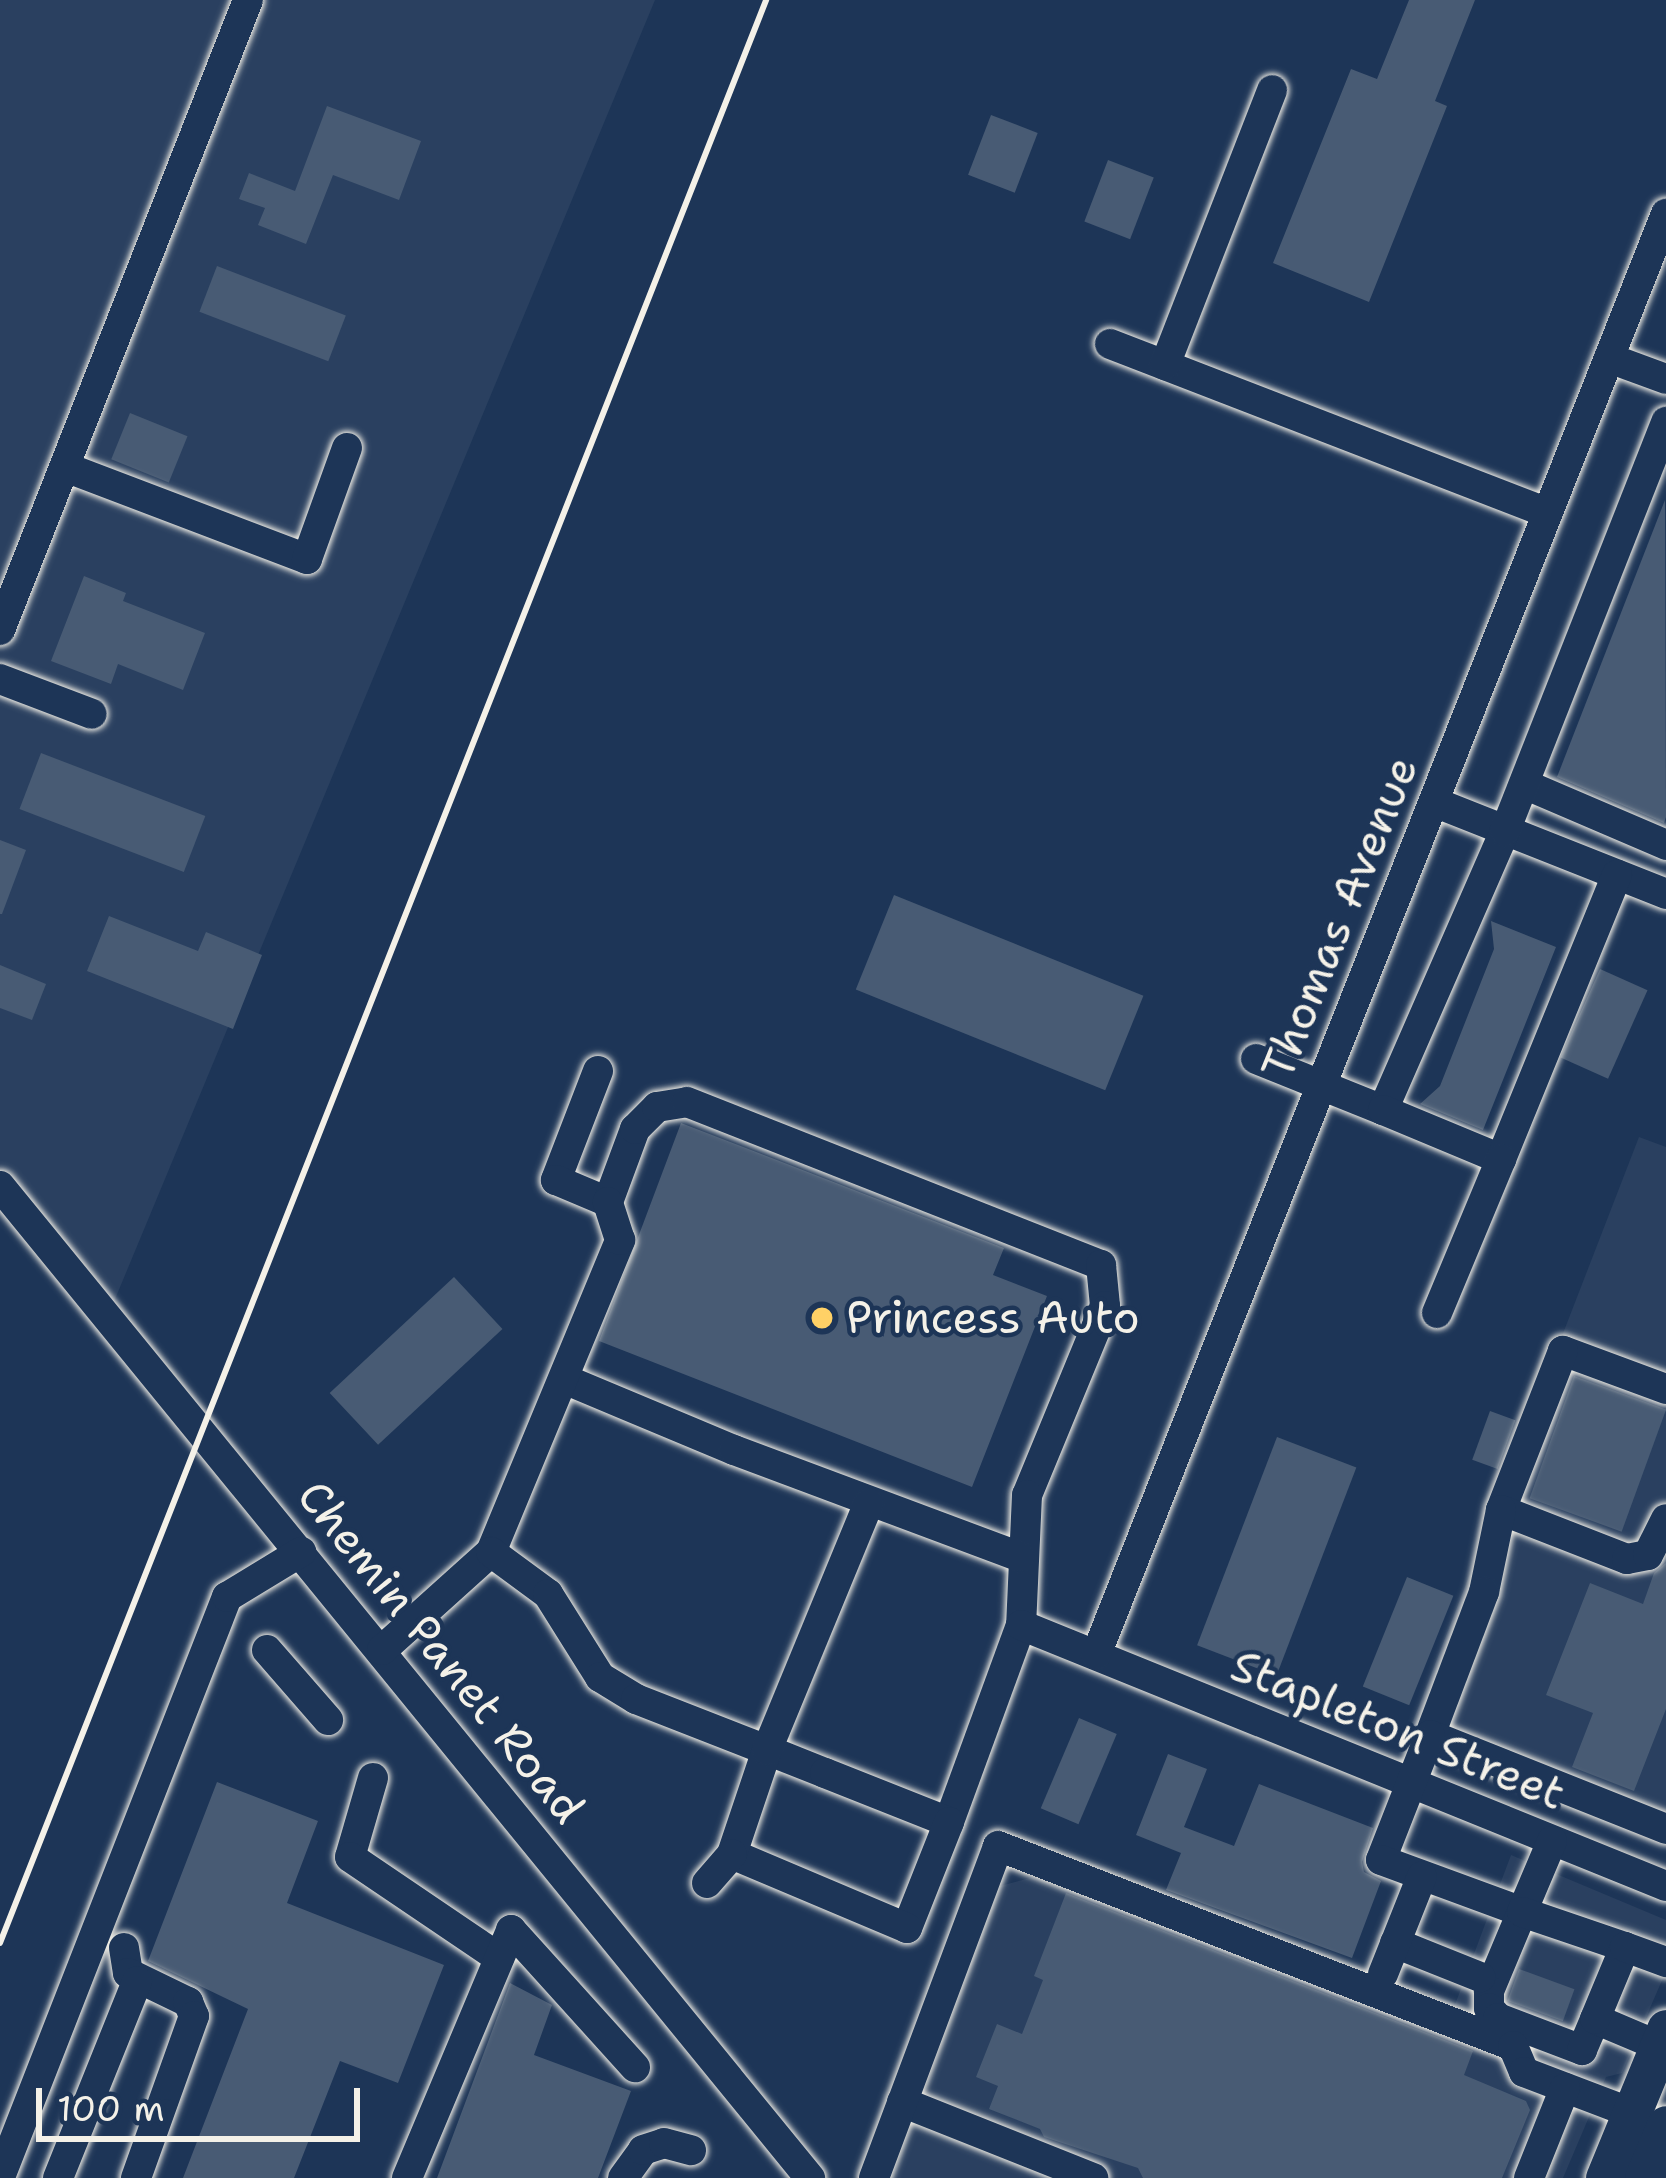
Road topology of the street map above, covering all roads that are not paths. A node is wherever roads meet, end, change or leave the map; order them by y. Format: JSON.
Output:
{"nodes":[{"id":1,"x":248,"y":0,"type":"edge"},
{"id":2,"x":1272,"y":90,"type":"dead end"},
{"id":3,"x":1666,"y":214,"type":"edge"},
{"id":4,"x":1110,"y":344,"type":"dead end"},
{"id":5,"x":1610,"y":358,"type":"junction"},
{"id":6,"x":1165,"y":365,"type":"junction"},
{"id":7,"x":1666,"y":379,"type":"edge"},
{"id":8,"x":1666,"y":422,"type":"edge"},
{"id":9,"x":347,"y":448,"type":"dead end"},
{"id":10,"x":65,"y":467,"type":"junction"},
{"id":11,"x":1548,"y":513,"type":"junction"},
{"id":12,"x":0,"y":630,"type":"edge"},
{"id":13,"x":0,"y":679,"type":"edge"},
{"id":14,"x":92,"y":714,"type":"dead end"},
{"id":15,"x":1524,"y":784,"type":"junction"},
{"id":16,"x":1434,"y":802,"type":"junction"},
{"id":17,"x":1505,"y":831,"type":"junction"},
{"id":18,"x":1666,"y":845,"type":"edge"},
{"id":19,"x":1617,"y":875,"type":"junction"},
{"id":20,"x":1666,"y":894,"type":"edge"},
{"id":21,"x":1256,"y":1060,"type":"dead end"},
{"id":22,"x":598,"y":1071,"type":"dead end"},
{"id":23,"x":1322,"y":1084,"type":"junction"},
{"id":24,"x":1384,"y":1110,"type":"junction"},
{"id":25,"x":1501,"y":1160,"type":"junction"},
{"id":26,"x":0,"y":1186,"type":"edge"},
{"id":27,"x":608,"y":1202,"type":"junction"},
{"id":28,"x":1437,"y":1313,"type":"dead end"},
{"id":29,"x":564,"y":1379,"type":"junction"},
{"id":30,"x":1666,"y":1390,"type":"edge"},
{"id":31,"x":869,"y":1503,"type":"junction"},
{"id":32,"x":1502,"y":1510,"type":"junction"},
{"id":33,"x":1663,"y":1537,"type":"edge"},
{"id":34,"x":301,"y":1552,"type":"junction"},
{"id":35,"x":491,"y":1552,"type":"junction"},
{"id":36,"x":1020,"y":1557,"type":"junction"},
{"id":37,"x":1021,"y":1625,"type":"junction"},
{"id":38,"x":267,"y":1650,"type":"dead end"},
{"id":39,"x":382,"y":1650,"type":"junction"},
{"id":40,"x":1096,"y":1655,"type":"junction"},
{"id":41,"x":328,"y":1720,"type":"dead end"},
{"id":42,"x":1430,"y":1736,"type":"junction"},
{"id":43,"x":767,"y":1750,"type":"junction"},
{"id":44,"x":373,"y":1778,"type":"dead end"},
{"id":45,"x":1410,"y":1785,"type":"junction"},
{"id":46,"x":949,"y":1822,"type":"junction"},
{"id":47,"x":1659,"y":1826,"type":"edge"},
{"id":48,"x":1552,"y":1841,"type":"junction"},
{"id":49,"x":732,"y":1854,"type":"junction"},
{"id":50,"x":1630,"y":1872,"type":"junction"},
{"id":51,"x":1422,"y":1876,"type":"junction"},
{"id":52,"x":707,"y":1883,"type":"dead end"},
{"id":53,"x":1666,"y":1886,"type":"edge"},
{"id":54,"x":1522,"y":1912,"type":"junction"},
{"id":55,"x":1395,"y":1943,"type":"junction"},
{"id":56,"x":1625,"y":1947,"type":"junction"},
{"id":57,"x":124,"y":1948,"type":"dead end"},
{"id":58,"x":499,"y":1958,"type":"junction"},
{"id":59,"x":1666,"y":1962,"type":"edge"},
{"id":60,"x":1383,"y":1974,"type":"dead end"},
{"id":61,"x":1480,"y":1977,"type":"dead end"},
{"id":62,"x":137,"y":1981,"type":"junction"},
{"id":63,"x":1595,"y":2019,"type":"junction"},
{"id":64,"x":1662,"y":2038,"type":"edge"},
{"id":65,"x":635,"y":2067,"type":"dead end"},
{"id":66,"x":1565,"y":2088,"type":"junction"},
{"id":67,"x":902,"y":2102,"type":"junction"},
{"id":68,"x":1654,"y":2122,"type":"edge"},
{"id":69,"x":691,"y":2150,"type":"dead end"},
{"id":70,"x":885,"y":2175,"type":"edge"},
{"id":71,"x":0,"y":2177,"type":"edge"},
{"id":72,"x":58,"y":2178,"type":"edge"},
{"id":73,"x":136,"y":2178,"type":"edge"},
{"id":74,"x":406,"y":2178,"type":"edge"},
{"id":75,"x":623,"y":2178,"type":"edge"},
{"id":76,"x":810,"y":2178,"type":"edge"},
{"id":77,"x":1093,"y":2178,"type":"edge"},
{"id":78,"x":1529,"y":2178,"type":"edge"},
{"id":79,"x":1605,"y":2178,"type":"edge"},
{"id":80,"x":1644,"y":2178,"type":"edge"}],
"edges":[{"from":1,"to":10,"type":"street"},
{"from":2,"to":6,"type":"street"},
{"from":3,"to":5,"type":"street","name":"Thomas Avenue"},
{"from":4,"to":6,"type":"street"},
{"from":5,"to":7,"type":"street"},
{"from":5,"to":11,"type":"street","name":"Thomas Avenue"},
{"from":6,"to":11,"type":"street"},
{"from":8,"to":15,"type":"street"},
{"from":9,"to":10,"type":"street"},
{"from":10,"to":12,"type":"street"},
{"from":11,"to":16,"type":"street","name":"Thomas Avenue"},
{"from":13,"to":14,"type":"street"},
{"from":15,"to":17,"type":"street"},
{"from":15,"to":18,"type":"street"},
{"from":16,"to":17,"type":"street"},
{"from":16,"to":23,"type":"street","name":"Thomas Avenue"},
{"from":17,"to":19,"type":"street"},
{"from":17,"to":24,"type":"street"},
{"from":19,"to":20,"type":"street"},
{"from":19,"to":25,"type":"street"},
{"from":21,"to":23,"type":"street"},
{"from":22,"to":27,"type":"street"},
{"from":23,"to":24,"type":"street"},
{"from":23,"to":40,"type":"street","name":"Thomas Avenue"},
{"from":24,"to":25,"type":"street"},
{"from":25,"to":28,"type":"street"},
{"from":26,"to":34,"type":"street","name":"Chemin Panet Road"},
{"from":27,"to":29,"type":"street"},
{"from":27,"to":36,"type":"street"},
{"from":29,"to":31,"type":"street"},
{"from":29,"to":35,"type":"street"},
{"from":30,"to":32,"type":"street"},
{"from":31,"to":36,"type":"street"},
{"from":31,"to":43,"type":"street"},
{"from":32,"to":33,"type":"street"},
{"from":32,"to":42,"type":"street"},
{"from":34,"to":39,"type":"street","name":"Chemin Panet Road"},
{"from":34,"to":71,"type":"street"},
{"from":35,"to":39,"type":"street"},
{"from":35,"to":43,"type":"street"},
{"from":36,"to":37,"type":"street"},
{"from":37,"to":40,"type":"street","name":"Stapleton Street"},
{"from":37,"to":46,"type":"street"},
{"from":38,"to":41,"type":"street"},
{"from":39,"to":76,"type":"street","name":"Chemin Panet Road"},
{"from":40,"to":45,"type":"street","name":"Stapleton Street"},
{"from":42,"to":45,"type":"street"},
{"from":42,"to":47,"type":"street"},
{"from":43,"to":46,"type":"street"},
{"from":43,"to":49,"type":"street"},
{"from":44,"to":58,"type":"street"},
{"from":45,"to":48,"type":"street","name":"Stapleton Street"},
{"from":45,"to":51,"type":"street"},
{"from":46,"to":49,"type":"street"},
{"from":47,"to":50,"type":"street"},
{"from":48,"to":50,"type":"street","name":"Stapleton Street"},
{"from":48,"to":54,"type":"street"},
{"from":49,"to":52,"type":"street"},
{"from":50,"to":53,"type":"street","name":"Stapleton Street"},
{"from":51,"to":54,"type":"street"},
{"from":51,"to":55,"type":"street"},
{"from":54,"to":56,"type":"street"},
{"from":54,"to":63,"type":"street"},
{"from":55,"to":60,"type":"street"},
{"from":55,"to":61,"type":"street"},
{"from":56,"to":59,"type":"street"},
{"from":56,"to":63,"type":"street"},
{"from":57,"to":62,"type":"street"},
{"from":58,"to":65,"type":"street"},
{"from":58,"to":74,"type":"street"},
{"from":62,"to":72,"type":"street"},
{"from":62,"to":73,"type":"street"},
{"from":63,"to":64,"type":"street"},
{"from":64,"to":68,"type":"main road"},
{"from":66,"to":67,"type":"street"},
{"from":66,"to":68,"type":"street"},
{"from":66,"to":78,"type":"street"},
{"from":67,"to":70,"type":"street"},
{"from":67,"to":77,"type":"street"},
{"from":68,"to":79,"type":"main road"},
{"from":68,"to":80,"type":"main road"},
{"from":69,"to":75,"type":"street"}]}
